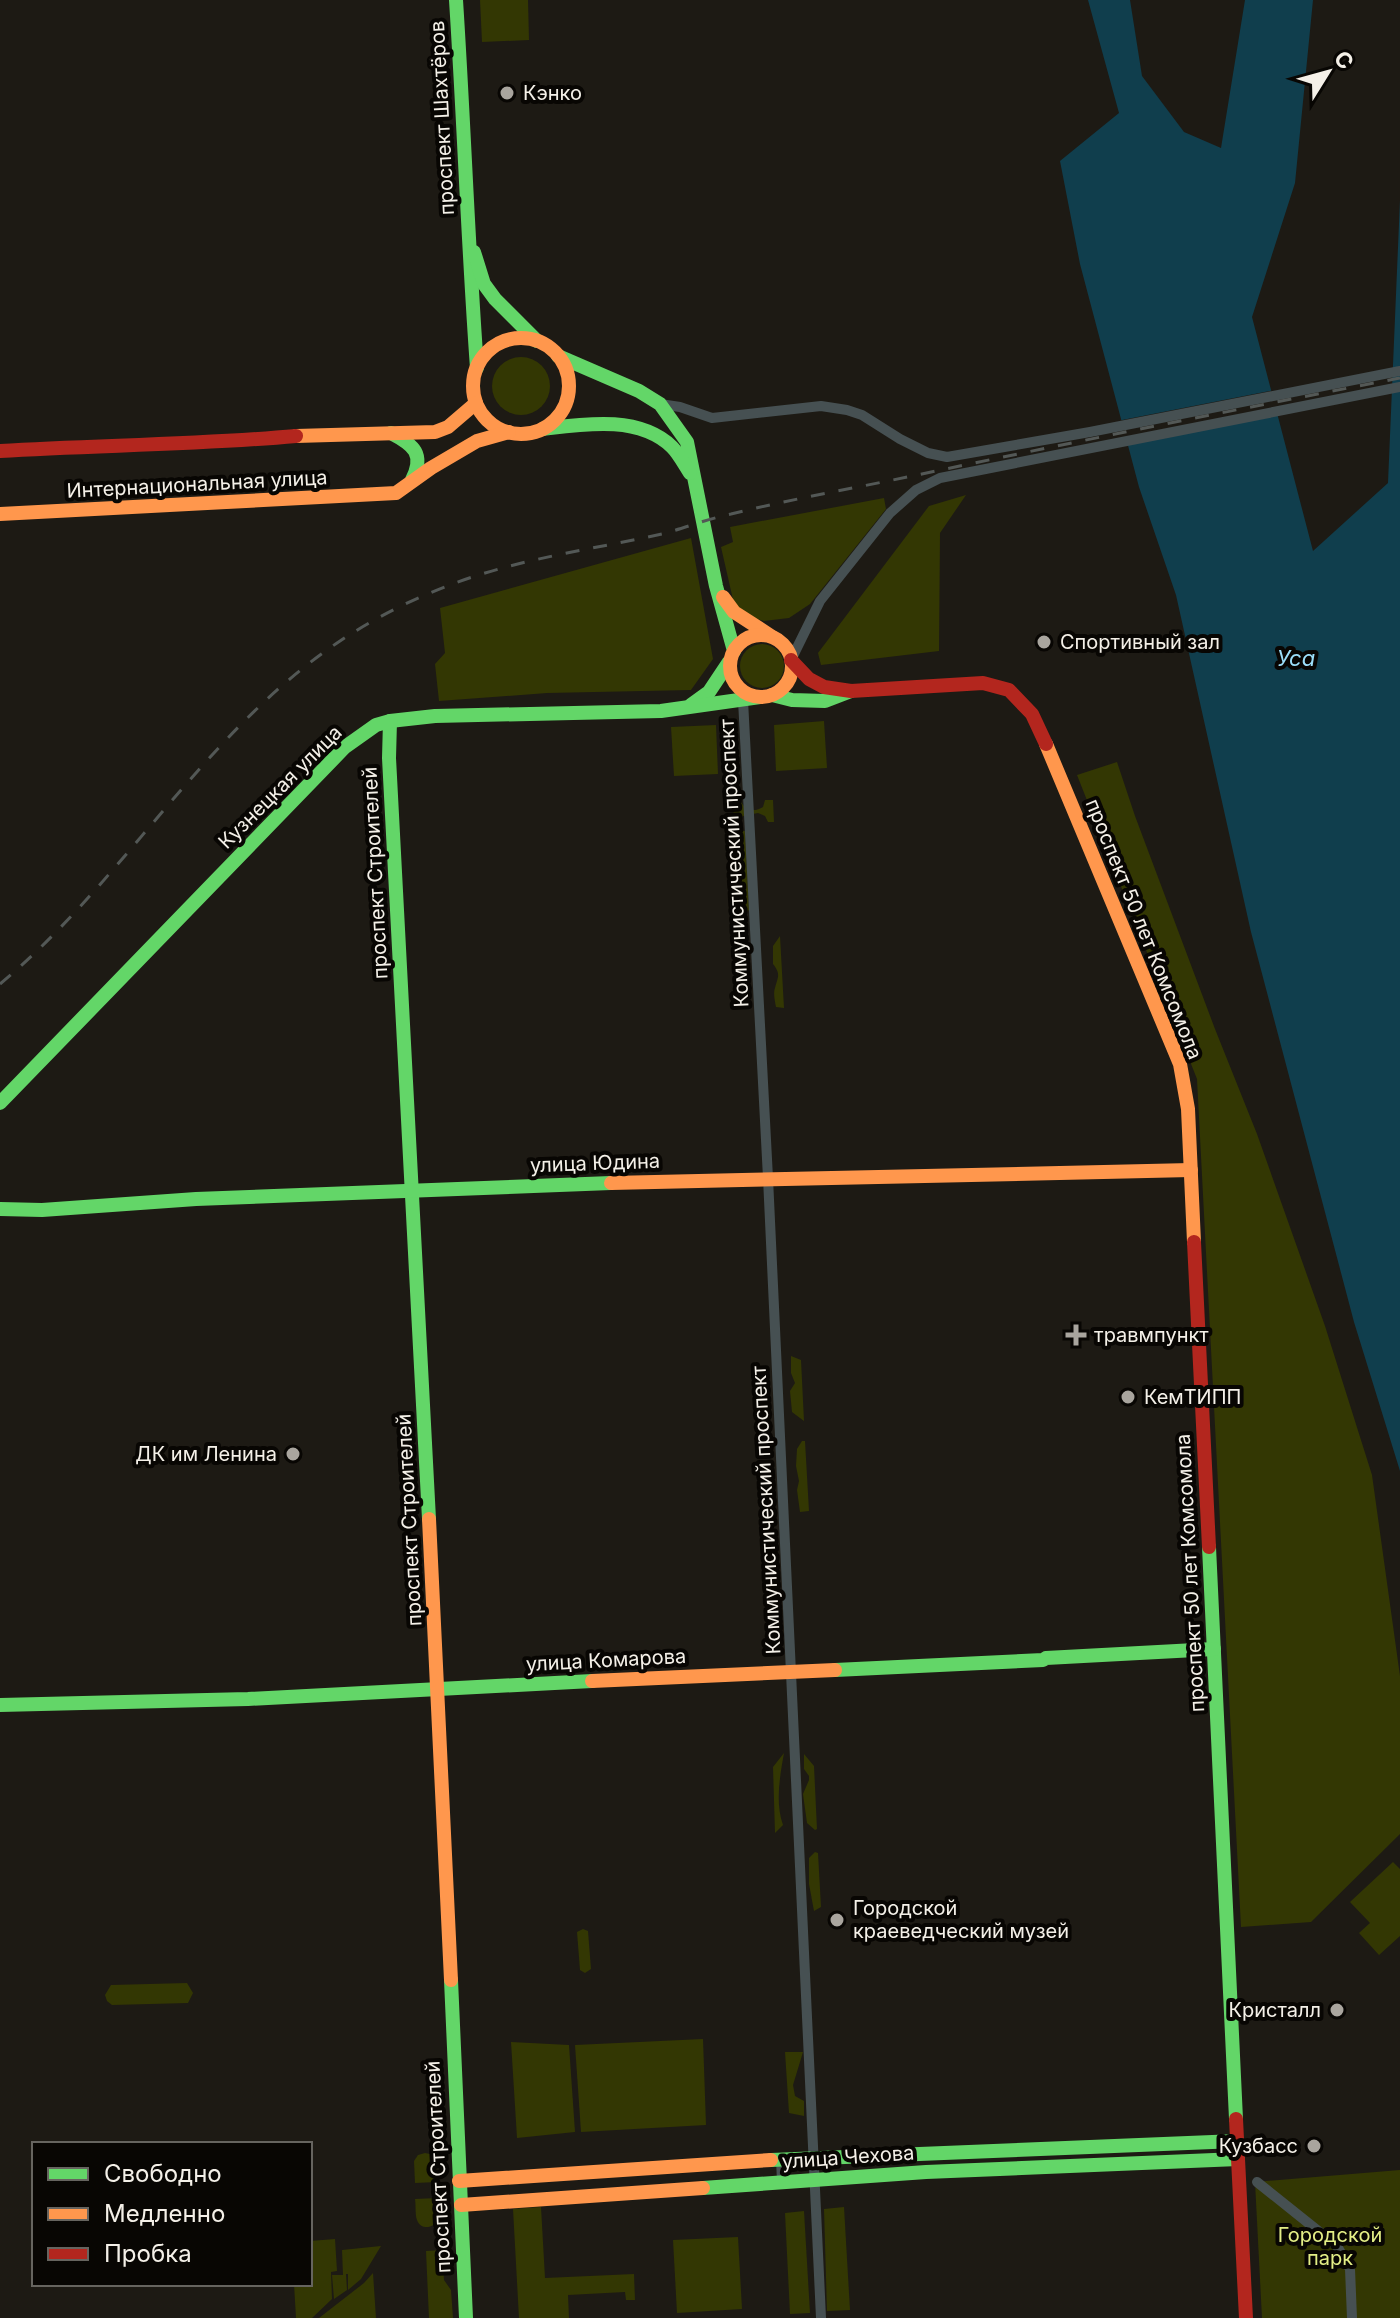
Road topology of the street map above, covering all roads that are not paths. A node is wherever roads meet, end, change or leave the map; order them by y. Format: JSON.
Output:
{"nodes":[{"id":1,"x":456,"y":0,"type":"edge"},
{"id":2,"x":467,"y":233,"type":"junction"},
{"id":3,"x":538,"y":341,"type":"junction"},
{"id":4,"x":558,"y":356,"type":"junction"},
{"id":5,"x":477,"y":368,"type":"junction"},
{"id":6,"x":1400,"y":371,"type":"edge"},
{"id":7,"x":1400,"y":387,"type":"edge"},
{"id":8,"x":476,"y":403,"type":"junction"},
{"id":9,"x":660,"y":404,"type":"junction"},
{"id":10,"x":543,"y":429,"type":"junction"},
{"id":11,"x":509,"y":432,"type":"junction"},
{"id":12,"x":390,"y":433,"type":"junction"},
{"id":13,"x":0,"y":451,"type":"edge"},
{"id":14,"x":696,"y":481,"type":"junction"},
{"id":15,"x":411,"y":482,"type":"junction"},
{"id":16,"x":0,"y":514,"type":"edge"},
{"id":17,"x":716,"y":586,"type":"junction"},
{"id":18,"x":774,"y":638,"type":"junction"},
{"id":19,"x":732,"y":655,"type":"junction"},
{"id":20,"x":791,"y":660,"type":"junction"},
{"id":21,"x":851,"y":691,"type":"junction"},
{"id":22,"x":766,"y":696,"type":"junction"},
{"id":23,"x":743,"y":700,"type":"junction"},
{"id":24,"x":684,"y":708,"type":"junction"},
{"id":25,"x":390,"y":721,"type":"junction"},
{"id":26,"x":0,"y":1103,"type":"edge"},
{"id":27,"x":1191,"y":1170,"type":"junction"},
{"id":28,"x":768,"y":1178,"type":"junction"},
{"id":29,"x":412,"y":1190,"type":"junction"},
{"id":30,"x":0,"y":1209,"type":"edge"},
{"id":31,"x":1214,"y":1649,"type":"junction"},
{"id":32,"x":791,"y":1671,"type":"junction"},
{"id":33,"x":437,"y":1688,"type":"junction"},
{"id":34,"x":0,"y":1705,"type":"edge"},
{"id":35,"x":1237,"y":2141,"type":"junction"},
{"id":36,"x":814,"y":2157,"type":"junction"},
{"id":37,"x":841,"y":2157,"type":"junction"},
{"id":38,"x":781,"y":2159,"type":"junction"},
{"id":39,"x":1238,"y":2159,"type":"junction"},
{"id":40,"x":841,"y":2178,"type":"junction"},
{"id":41,"x":815,"y":2180,"type":"junction"},
{"id":42,"x":459,"y":2181,"type":"junction"},
{"id":43,"x":782,"y":2182,"type":"junction"},
{"id":44,"x":1257,"y":2182,"type":"dead end"},
{"id":45,"x":461,"y":2205,"type":"junction"},
{"id":46,"x":466,"y":2318,"type":"edge"},
{"id":47,"x":821,"y":2318,"type":"edge"},
{"id":48,"x":1246,"y":2318,"type":"edge"},
{"id":49,"x":1255,"y":2318,"type":"edge"},
{"id":50,"x":1352,"y":2318,"type":"edge"}],
"edges":[{"from":1,"to":2,"type":"main road","name":"проспект Шахтёров"},
{"from":2,"to":3,"type":"main road"},
{"from":2,"to":5,"type":"main road"},
{"from":3,"to":4,"type":"main road"},
{"from":3,"to":5,"type":"main road"},
{"from":4,"to":9,"type":"main road"},
{"from":4,"to":10,"type":"main road"},
{"from":5,"to":8,"type":"main road"},
{"from":6,"to":9,"type":"street"},
{"from":7,"to":20,"type":"street"},
{"from":8,"to":11,"type":"main road"},
{"from":8,"to":12,"type":"main road","name":"Интернациональная улица"},
{"from":9,"to":14,"type":"main road"},
{"from":10,"to":11,"type":"main road"},
{"from":10,"to":14,"type":"main road"},
{"from":11,"to":15,"type":"main road"},
{"from":12,"to":13,"type":"main road","name":"Интернациональная улица"},
{"from":12,"to":15,"type":"main road"},
{"from":14,"to":17,"type":"main road"},
{"from":15,"to":16,"type":"main road","name":"Интернациональная улица"},
{"from":17,"to":18,"type":"main road"},
{"from":17,"to":19,"type":"main road"},
{"from":18,"to":19,"type":"main road"},
{"from":18,"to":20,"type":"main road"},
{"from":19,"to":22,"type":"main road"},
{"from":19,"to":24,"type":"main road"},
{"from":20,"to":21,"type":"main road"},
{"from":20,"to":22,"type":"main road"},
{"from":21,"to":22,"type":"main road"},
{"from":21,"to":27,"type":"main road","name":"проспект 50 лет Комсомола"},
{"from":22,"to":23,"type":"main road","name":"Кузнецкая улица"},
{"from":23,"to":24,"type":"main road","name":"Кузнецкая улица"},
{"from":23,"to":28,"type":"street","name":"Коммунистический проспект"},
{"from":24,"to":25,"type":"main road","name":"Кузнецкая улица"},
{"from":25,"to":26,"type":"main road","name":"Кузнецкая улица"},
{"from":25,"to":29,"type":"main road","name":"проспект Строителей"},
{"from":27,"to":28,"type":"main road","name":"улица Юдина"},
{"from":27,"to":31,"type":"main road","name":"проспект 50 лет Комсомола"},
{"from":28,"to":29,"type":"main road","name":"улица Юдина"},
{"from":28,"to":32,"type":"street","name":"Коммунистический проспект"},
{"from":29,"to":30,"type":"main road","name":"улица Юдина"},
{"from":29,"to":33,"type":"main road","name":"проспект Строителей"},
{"from":31,"to":32,"type":"main road","name":"улица Комарова"},
{"from":31,"to":35,"type":"main road","name":"проспект 50 лет Комсомола"},
{"from":32,"to":33,"type":"main road","name":"улица Комарова"},
{"from":32,"to":36,"type":"street","name":"Коммунистический проспект"},
{"from":33,"to":34,"type":"main road","name":"улица Комарова"},
{"from":33,"to":42,"type":"main road","name":"проспект Строителей"},
{"from":35,"to":37,"type":"main road","name":"улица Чехова"},
{"from":35,"to":39,"type":"main road","name":"проспект 50 лет Комсомола"},
{"from":36,"to":37,"type":"main road","name":"улица Чехова"},
{"from":36,"to":38,"type":"main road","name":"улица Чехова"},
{"from":36,"to":41,"type":"street","name":"Коммунистический проспект"},
{"from":37,"to":40,"type":"street"},
{"from":38,"to":42,"type":"main road","name":"улица Чехова"},
{"from":38,"to":43,"type":"street"},
{"from":39,"to":40,"type":"main road","name":"улица Чехова"},
{"from":39,"to":48,"type":"main road","name":"проспект 50 лет Комсомола"},
{"from":39,"to":49,"type":"main road","name":"проспект 50 лет Комсомола"},
{"from":40,"to":41,"type":"main road","name":"улица Чехова"},
{"from":41,"to":43,"type":"main road","name":"улица Чехова"},
{"from":41,"to":47,"type":"street","name":"Коммунистический проспект"},
{"from":42,"to":45,"type":"main road","name":"проспект Строителей"},
{"from":43,"to":45,"type":"main road","name":"улица Чехова"},
{"from":44,"to":50,"type":"street"},
{"from":45,"to":46,"type":"main road","name":"проспект Строителей"}]}
